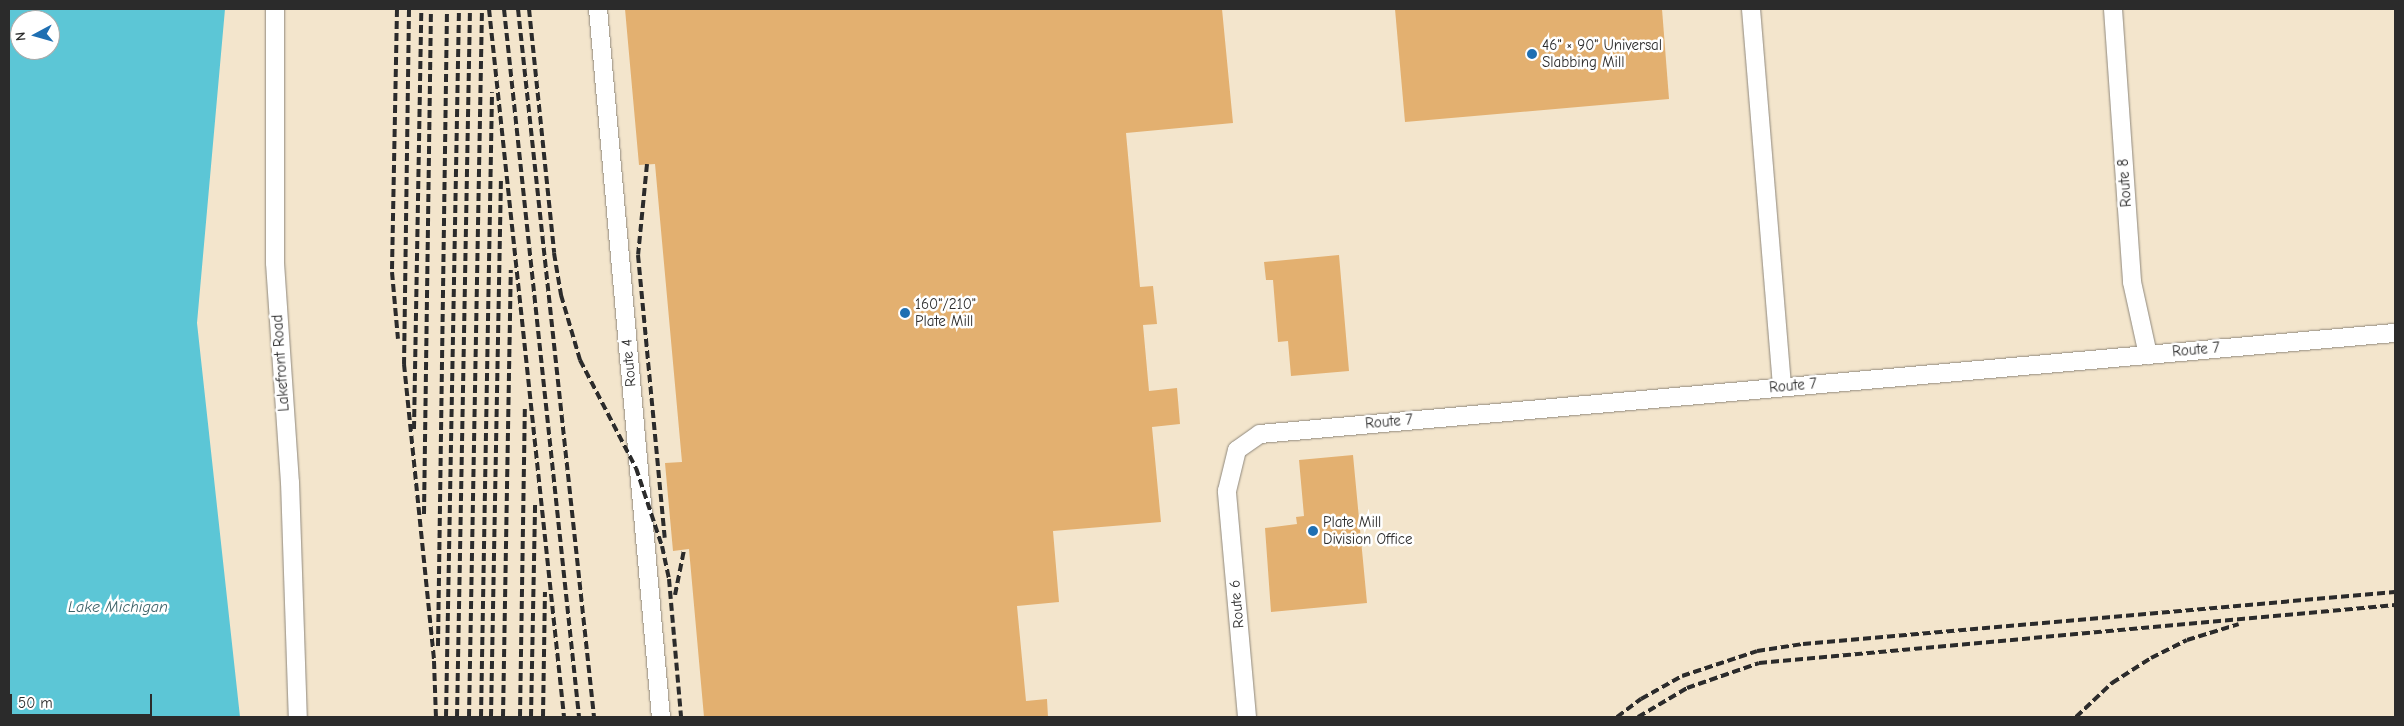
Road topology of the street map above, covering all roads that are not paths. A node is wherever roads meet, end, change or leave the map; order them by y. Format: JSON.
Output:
{"nodes":[{"id":1,"x":275,"y":9,"type":"edge"},
{"id":2,"x":598,"y":9,"type":"edge"},
{"id":3,"x":1751,"y":9,"type":"edge"},
{"id":4,"x":2113,"y":9,"type":"edge"},
{"id":5,"x":2395,"y":333,"type":"edge"},
{"id":6,"x":2148,"y":355,"type":"junction"},
{"id":7,"x":1782,"y":387,"type":"junction"},
{"id":8,"x":1227,"y":490,"type":"joint"},
{"id":9,"x":298,"y":717,"type":"edge"},
{"id":10,"x":660,"y":717,"type":"edge"},
{"id":11,"x":1247,"y":717,"type":"edge"}],
"edges":[{"from":1,"to":9,"type":"street","name":"Lakefront Road"},
{"from":2,"to":10,"type":"street","name":"Route 4"},
{"from":3,"to":7,"type":"street"},
{"from":4,"to":6,"type":"street","name":"Route 8"},
{"from":5,"to":6,"type":"street","name":"Route 7"},
{"from":6,"to":7,"type":"street","name":"Route 7"},
{"from":7,"to":8,"type":"street","name":"Route 7"},
{"from":8,"to":11,"type":"street","name":"Route 6"}]}
